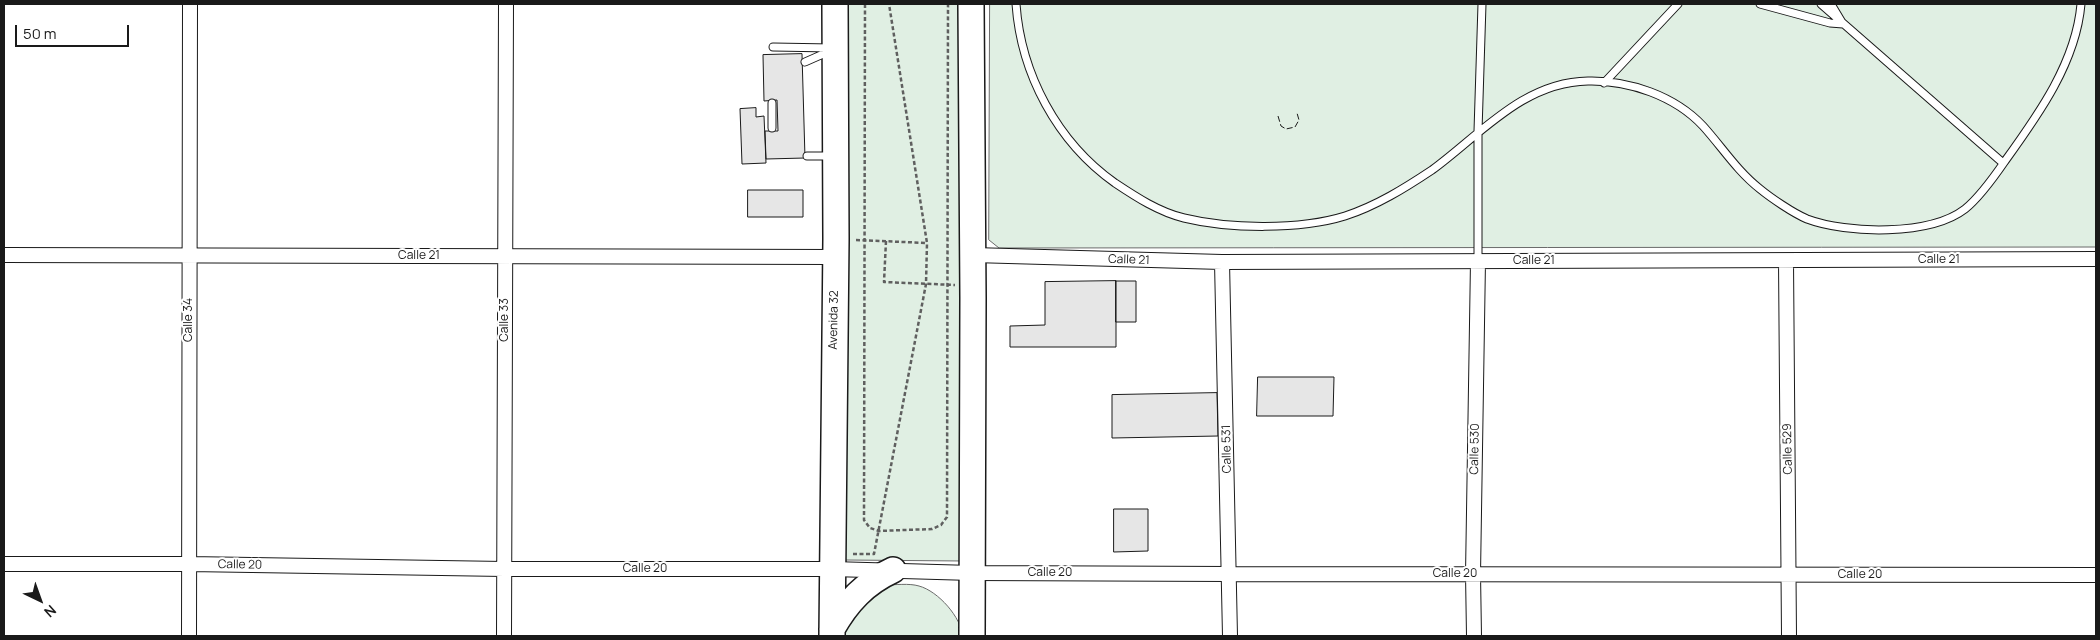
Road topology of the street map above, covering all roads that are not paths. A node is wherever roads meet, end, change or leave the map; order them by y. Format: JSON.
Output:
{"nodes":[{"id":1,"x":190,"y":4,"type":"edge"},
{"id":2,"x":506,"y":4,"type":"edge"},
{"id":3,"x":835,"y":4,"type":"edge"},
{"id":4,"x":971,"y":4,"type":"edge"},
{"id":5,"x":1016,"y":4,"type":"edge"},
{"id":6,"x":1482,"y":4,"type":"edge"},
{"id":7,"x":1678,"y":4,"type":"edge"},
{"id":8,"x":1760,"y":4,"type":"edge"},
{"id":9,"x":1821,"y":4,"type":"edge"},
{"id":10,"x":1831,"y":4,"type":"edge"},
{"id":11,"x":2081,"y":4,"type":"edge"},
{"id":12,"x":1843,"y":24,"type":"junction"},
{"id":13,"x":772,"y":47,"type":"dead end"},
{"id":14,"x":835,"y":48,"type":"junction"},
{"id":15,"x":805,"y":62,"type":"dead end"},
{"id":16,"x":1604,"y":83,"type":"junction"},
{"id":17,"x":772,"y":103,"type":"dead end"},
{"id":18,"x":772,"y":128,"type":"dead end"},
{"id":19,"x":1478,"y":131,"type":"junction"},
{"id":20,"x":808,"y":156,"type":"dead end"},
{"id":21,"x":835,"y":156,"type":"junction"},
{"id":22,"x":2003,"y":163,"type":"junction"},
{"id":23,"x":835,"y":248,"type":"junction"},
{"id":24,"x":4,"y":255,"type":"edge"},
{"id":25,"x":973,"y":255,"type":"junction"},
{"id":26,"x":190,"y":256,"type":"junction"},
{"id":27,"x":505,"y":256,"type":"junction"},
{"id":28,"x":2096,"y":259,"type":"edge"},
{"id":29,"x":1478,"y":261,"type":"junction"},
{"id":30,"x":1786,"y":261,"type":"junction"},
{"id":31,"x":1222,"y":262,"type":"junction"},
{"id":32,"x":832,"y":561,"type":"junction"},
{"id":33,"x":4,"y":564,"type":"edge"},
{"id":34,"x":189,"y":564,"type":"junction"},
{"id":35,"x":504,"y":569,"type":"junction"},
{"id":36,"x":893,"y":570,"type":"junction"},
{"id":37,"x":972,"y":573,"type":"junction"},
{"id":38,"x":1230,"y":574,"type":"junction"},
{"id":39,"x":1473,"y":574,"type":"junction"},
{"id":40,"x":1789,"y":574,"type":"junction"},
{"id":41,"x":2096,"y":575,"type":"edge"},
{"id":42,"x":832,"y":633,"type":"edge"},
{"id":43,"x":188,"y":636,"type":"edge"},
{"id":44,"x":504,"y":636,"type":"edge"},
{"id":45,"x":972,"y":636,"type":"edge"},
{"id":46,"x":1230,"y":636,"type":"edge"},
{"id":47,"x":1474,"y":636,"type":"edge"},
{"id":48,"x":1789,"y":636,"type":"edge"}],
"edges":[{"from":1,"to":26,"type":"street","name":"Calle 34"},
{"from":2,"to":27,"type":"street","name":"Calle 33"},
{"from":3,"to":14,"type":"highway","name":"Avenida 32"},
{"from":4,"to":25,"type":"highway"},
{"from":5,"to":19,"type":"lane"},
{"from":6,"to":19,"type":"lane"},
{"from":7,"to":16,"type":"lane"},
{"from":8,"to":12,"type":"lane"},
{"from":9,"to":12,"type":"lane"},
{"from":10,"to":12,"type":"lane"},
{"from":11,"to":22,"type":"lane"},
{"from":12,"to":22,"type":"lane"},
{"from":13,"to":14,"type":"lane"},
{"from":14,"to":15,"type":"lane"},
{"from":14,"to":21,"type":"highway","name":"Avenida 32"},
{"from":16,"to":19,"type":"lane"},
{"from":16,"to":22,"type":"lane"},
{"from":17,"to":18,"type":"lane"},
{"from":19,"to":29,"type":"lane"},
{"from":20,"to":21,"type":"lane"},
{"from":21,"to":23,"type":"highway","name":"Avenida 32"},
{"from":23,"to":27,"type":"street","name":"Calle 21"},
{"from":23,"to":32,"type":"highway","name":"Avenida 32"},
{"from":24,"to":26,"type":"street","name":"Calle 21"},
{"from":25,"to":31,"type":"street","name":"Calle 21"},
{"from":25,"to":37,"type":"highway"},
{"from":26,"to":27,"type":"street","name":"Calle 21"},
{"from":26,"to":34,"type":"street","name":"Calle 34"},
{"from":27,"to":35,"type":"street","name":"Calle 33"},
{"from":28,"to":30,"type":"street","name":"Calle 21"},
{"from":29,"to":30,"type":"street","name":"Calle 21"},
{"from":29,"to":31,"type":"street","name":"Calle 21"},
{"from":29,"to":39,"type":"street","name":"Calle 530"},
{"from":30,"to":40,"type":"street","name":"Calle 529"},
{"from":31,"to":38,"type":"street","name":"Calle 531"},
{"from":32,"to":35,"type":"street","name":"Calle 20"},
{"from":32,"to":36,"type":"street","name":"Calle 20"},
{"from":32,"to":42,"type":"highway","name":"Avenida 32"},
{"from":33,"to":34,"type":"street","name":"Calle 20"},
{"from":34,"to":35,"type":"street","name":"Calle 20"},
{"from":34,"to":43,"type":"street","name":"Calle 34"},
{"from":35,"to":44,"type":"street","name":"Calle 33"},
{"from":36,"to":37,"type":"street","name":"Calle 20"},
{"from":36,"to":42,"type":"highway"},
{"from":37,"to":38,"type":"street","name":"Calle 20"},
{"from":37,"to":45,"type":"highway"},
{"from":38,"to":39,"type":"street","name":"Calle 20"},
{"from":38,"to":46,"type":"street","name":"Calle 531"},
{"from":39,"to":40,"type":"street","name":"Calle 20"},
{"from":39,"to":47,"type":"street","name":"Calle 530"},
{"from":40,"to":41,"type":"street","name":"Calle 20"},
{"from":40,"to":48,"type":"street","name":"Calle 529"}]}
